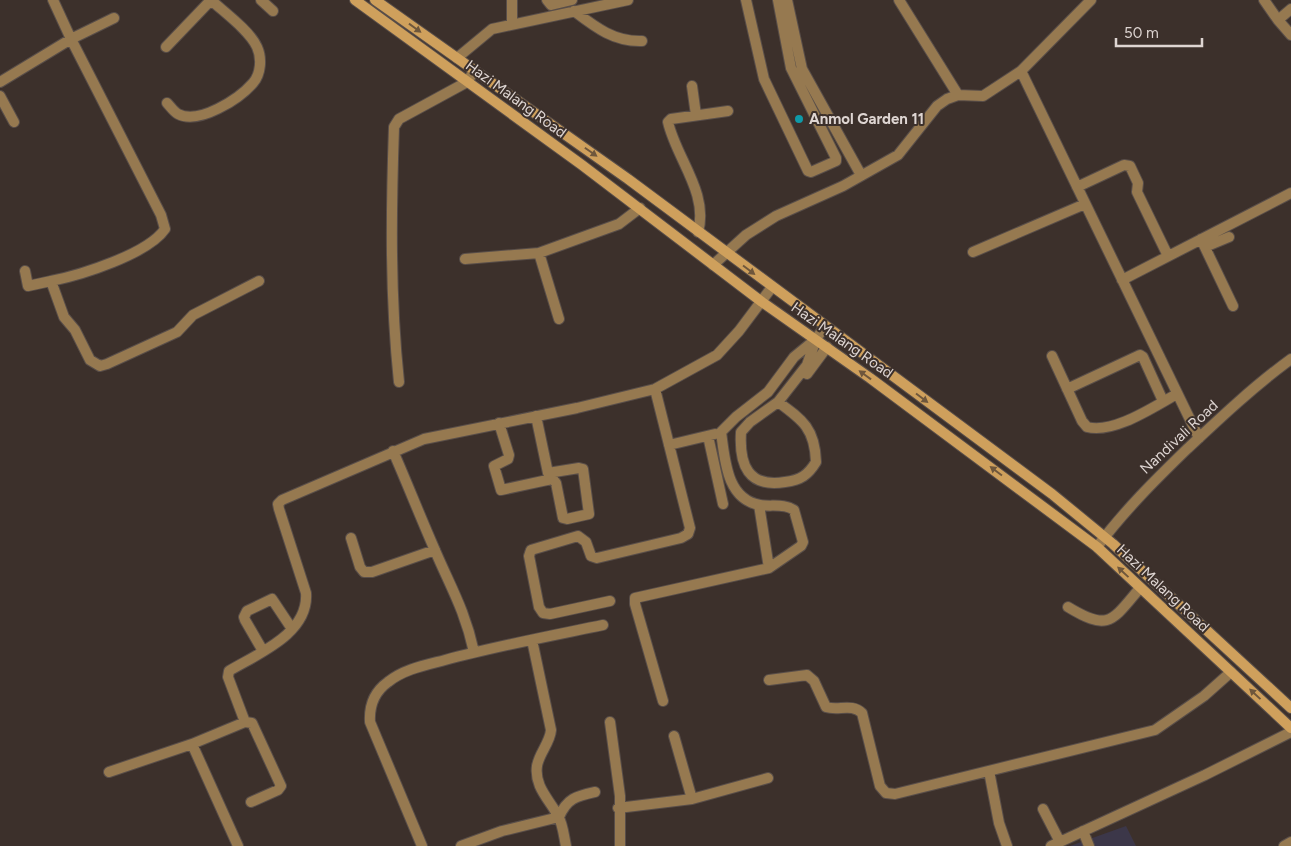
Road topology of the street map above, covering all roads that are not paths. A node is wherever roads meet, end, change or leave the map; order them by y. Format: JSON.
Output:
{"nodes":[{"id":1,"x":54,"y":0,"type":"edge"},
{"id":2,"x":211,"y":0,"type":"edge"},
{"id":3,"x":261,"y":0,"type":"edge"},
{"id":4,"x":355,"y":0,"type":"edge"},
{"id":5,"x":375,"y":0,"type":"edge"},
{"id":6,"x":512,"y":0,"type":"edge"},
{"id":7,"x":547,"y":0,"type":"edge"},
{"id":8,"x":572,"y":0,"type":"edge"},
{"id":9,"x":628,"y":0,"type":"edge"},
{"id":10,"x":746,"y":0,"type":"edge"},
{"id":11,"x":778,"y":0,"type":"edge"},
{"id":12,"x":787,"y":0,"type":"edge"},
{"id":13,"x":899,"y":0,"type":"edge"},
{"id":14,"x":1091,"y":0,"type":"edge"},
{"id":15,"x":1264,"y":0,"type":"edge"},
{"id":16,"x":586,"y":4,"type":"edge"},
{"id":17,"x":1291,"y":9,"type":"edge"},
{"id":18,"x":273,"y":11,"type":"dead end"},
{"id":19,"x":574,"y":11,"type":"junction"},
{"id":20,"x":114,"y":18,"type":"dead end"},
{"id":21,"x":1278,"y":20,"type":"junction"},
{"id":22,"x":512,"y":24,"type":"junction"},
{"id":23,"x":788,"y":26,"type":"junction"},
{"id":24,"x":1291,"y":34,"type":"edge"},
{"id":25,"x":71,"y":39,"type":"junction"},
{"id":26,"x":642,"y":41,"type":"dead end"},
{"id":27,"x":166,"y":47,"type":"dead end"},
{"id":28,"x":457,"y":58,"type":"junction"},
{"id":29,"x":474,"y":71,"type":"junction"},
{"id":30,"x":1021,"y":71,"type":"junction"},
{"id":31,"x":0,"y":82,"type":"edge"},
{"id":32,"x":467,"y":82,"type":"junction"},
{"id":33,"x":692,"y":86,"type":"dead end"},
{"id":34,"x":958,"y":95,"type":"junction"},
{"id":35,"x":0,"y":96,"type":"edge"},
{"id":36,"x":167,"y":103,"type":"dead end"},
{"id":37,"x":814,"y":103,"type":"junction"},
{"id":38,"x":728,"y":111,"type":"dead end"},
{"id":39,"x":696,"y":115,"type":"junction"},
{"id":40,"x":14,"y":122,"type":"dead end"},
{"id":41,"x":835,"y":130,"type":"junction"},
{"id":42,"x":825,"y":135,"type":"junction"},
{"id":43,"x":861,"y":175,"type":"junction"},
{"id":44,"x":1077,"y":187,"type":"junction"},
{"id":45,"x":1291,"y":193,"type":"edge"},
{"id":46,"x":1085,"y":204,"type":"junction"},
{"id":47,"x":640,"y":208,"type":"junction"},
{"id":48,"x":698,"y":232,"type":"junction"},
{"id":49,"x":1229,"y":237,"type":"dead end"},
{"id":50,"x":1203,"y":243,"type":"junction"},
{"id":51,"x":725,"y":252,"type":"junction"},
{"id":52,"x":973,"y":252,"type":"dead end"},
{"id":53,"x":539,"y":253,"type":"junction"},
{"id":54,"x":1168,"y":256,"type":"junction"},
{"id":55,"x":465,"y":259,"type":"dead end"},
{"id":56,"x":713,"y":264,"type":"junction"},
{"id":57,"x":25,"y":271,"type":"dead end"},
{"id":58,"x":1122,"y":280,"type":"junction"},
{"id":59,"x":51,"y":281,"type":"junction"},
{"id":60,"x":259,"y":281,"type":"dead end"},
{"id":61,"x":772,"y":287,"type":"junction"},
{"id":62,"x":762,"y":302,"type":"junction"},
{"id":63,"x":1234,"y":306,"type":"dead end"},
{"id":64,"x":559,"y":319,"type":"dead end"},
{"id":65,"x":825,"y":326,"type":"junction"},
{"id":66,"x":816,"y":339,"type":"junction"},
{"id":67,"x":827,"y":347,"type":"junction"},
{"id":68,"x":1052,"y":356,"type":"dead end"},
{"id":69,"x":1291,"y":359,"type":"edge"},
{"id":70,"x":805,"y":377,"type":"dead end"},
{"id":71,"x":399,"y":382,"type":"dead end"},
{"id":72,"x":655,"y":389,"type":"junction"},
{"id":73,"x":1067,"y":389,"type":"junction"},
{"id":74,"x":1177,"y":394,"type":"junction"},
{"id":75,"x":1163,"y":401,"type":"junction"},
{"id":76,"x":778,"y":402,"type":"junction"},
{"id":77,"x":536,"y":416,"type":"junction"},
{"id":78,"x":950,"y":418,"type":"junction"},
{"id":79,"x":499,"y":423,"type":"junction"},
{"id":80,"x":940,"y":430,"type":"junction"},
{"id":81,"x":721,"y":432,"type":"junction"},
{"id":82,"x":708,"y":436,"type":"junction"},
{"id":83,"x":1199,"y":438,"type":"junction"},
{"id":84,"x":669,"y":445,"type":"junction"},
{"id":85,"x":393,"y":451,"type":"junction"},
{"id":86,"x":550,"y":476,"type":"junction"},
{"id":87,"x":723,"y":504,"type":"dead end"},
{"id":88,"x":759,"y":505,"type":"junction"},
{"id":89,"x":1104,"y":537,"type":"junction"},
{"id":90,"x":351,"y":538,"type":"dead end"},
{"id":91,"x":1096,"y":547,"type":"junction"},
{"id":92,"x":435,"y":550,"type":"junction"},
{"id":93,"x":769,"y":568,"type":"junction"},
{"id":94,"x":1140,"y":588,"type":"junction"},
{"id":95,"x":610,"y":601,"type":"dead end"},
{"id":96,"x":1068,"y":607,"type":"dead end"},
{"id":97,"x":602,"y":625,"type":"dead end"},
{"id":98,"x":292,"y":628,"type":"junction"},
{"id":99,"x":532,"y":640,"type":"junction"},
{"id":100,"x":263,"y":651,"type":"junction"},
{"id":101,"x":474,"y":652,"type":"junction"},
{"id":102,"x":1231,"y":672,"type":"junction"},
{"id":103,"x":769,"y":680,"type":"dead end"},
{"id":104,"x":663,"y":701,"type":"dead end"},
{"id":105,"x":1291,"y":708,"type":"edge"},
{"id":106,"x":245,"y":722,"type":"junction"},
{"id":107,"x":610,"y":722,"type":"dead end"},
{"id":108,"x":1291,"y":728,"type":"edge"},
{"id":109,"x":1291,"y":732,"type":"edge"},
{"id":110,"x":674,"y":736,"type":"dead end"},
{"id":111,"x":192,"y":744,"type":"junction"},
{"id":112,"x":989,"y":771,"type":"junction"},
{"id":113,"x":108,"y":772,"type":"dead end"},
{"id":114,"x":768,"y":778,"type":"dead end"},
{"id":115,"x":596,"y":792,"type":"dead end"},
{"id":116,"x":692,"y":799,"type":"junction"},
{"id":117,"x":252,"y":802,"type":"dead end"},
{"id":118,"x":618,"y":808,"type":"junction"},
{"id":119,"x":1042,"y":809,"type":"dead end"},
{"id":120,"x":559,"y":817,"type":"junction"},
{"id":121,"x":1083,"y":831,"type":"junction"},
{"id":122,"x":1291,"y":842,"type":"edge"},
{"id":123,"x":1056,"y":845,"type":"edge"},
{"id":124,"x":238,"y":846,"type":"edge"},
{"id":125,"x":422,"y":846,"type":"edge"},
{"id":126,"x":460,"y":846,"type":"edge"},
{"id":127,"x":566,"y":846,"type":"edge"},
{"id":128,"x":620,"y":846,"type":"edge"},
{"id":129,"x":1007,"y":846,"type":"edge"},
{"id":130,"x":1089,"y":846,"type":"edge"},
{"id":131,"x":1284,"y":846,"type":"edge"}],
"edges":[{"from":1,"to":25,"type":"street"},
{"from":2,"to":27,"type":"street"},
{"from":2,"to":36,"type":"street"},
{"from":3,"to":18,"type":"street"},
{"from":4,"to":32,"type":"main road","name":"Hazi Malang Road"},
{"from":5,"to":28,"type":"main road","name":"Hazi Malang Road","one_way":true},
{"from":6,"to":22,"type":"street"},
{"from":7,"to":8,"type":"street"},
{"from":9,"to":16,"type":"street"},
{"from":10,"to":42,"type":"street"},
{"from":11,"to":23,"type":"street"},
{"from":12,"to":23,"type":"street"},
{"from":13,"to":34,"type":"street"},
{"from":14,"to":30,"type":"street"},
{"from":15,"to":21,"type":"street"},
{"from":16,"to":19,"type":"street"},
{"from":17,"to":21,"type":"street"},
{"from":19,"to":22,"type":"street"},
{"from":19,"to":26,"type":"street"},
{"from":20,"to":25,"type":"street"},
{"from":21,"to":24,"type":"street"},
{"from":22,"to":28,"type":"street"},
{"from":23,"to":37,"type":"street"},
{"from":25,"to":31,"type":"street"},
{"from":25,"to":59,"type":"street"},
{"from":28,"to":29,"type":"main road","name":"Hazi Malang Road"},
{"from":29,"to":32,"type":"street"},
{"from":29,"to":48,"type":"main road","name":"Hazi Malang Road","one_way":true},
{"from":30,"to":34,"type":"street"},
{"from":30,"to":44,"type":"street"},
{"from":32,"to":47,"type":"main road","name":"Hazi Malang Road"},
{"from":32,"to":71,"type":"street"},
{"from":33,"to":39,"type":"street"},
{"from":34,"to":43,"type":"street"},
{"from":35,"to":40,"type":"street"},
{"from":37,"to":41,"type":"street"},
{"from":37,"to":42,"type":"street"},
{"from":38,"to":39,"type":"street"},
{"from":39,"to":48,"type":"street"},
{"from":41,"to":42,"type":"street"},
{"from":41,"to":43,"type":"street"},
{"from":43,"to":51,"type":"street"},
{"from":44,"to":46,"type":"street"},
{"from":44,"to":54,"type":"street"},
{"from":45,"to":50,"type":"street"},
{"from":46,"to":52,"type":"street"},
{"from":46,"to":58,"type":"street"},
{"from":47,"to":53,"type":"street"},
{"from":47,"to":56,"type":"main road","name":"Hazi Malang Road"},
{"from":48,"to":51,"type":"main road","name":"Hazi Malang Road"},
{"from":49,"to":50,"type":"street"},
{"from":50,"to":54,"type":"street"},
{"from":50,"to":63,"type":"street"},
{"from":51,"to":56,"type":"street"},
{"from":51,"to":61,"type":"main road","name":"Hazi Malang Road","one_way":true},
{"from":53,"to":55,"type":"street"},
{"from":53,"to":64,"type":"street"},
{"from":54,"to":58,"type":"street"},
{"from":56,"to":62,"type":"main road","name":"Hazi Malang Road"},
{"from":57,"to":59,"type":"street"},
{"from":58,"to":74,"type":"street"},
{"from":59,"to":60,"type":"street"},
{"from":61,"to":62,"type":"street"},
{"from":61,"to":65,"type":"main road","name":"Hazi Malang Road"},
{"from":62,"to":66,"type":"main road","name":"Hazi Malang Road"},
{"from":62,"to":72,"type":"street"},
{"from":65,"to":66,"type":"street"},
{"from":65,"to":78,"type":"main road","name":"Hazi Malang Road","one_way":true},
{"from":66,"to":67,"type":"main road","name":"Hazi Malang Road"},
{"from":66,"to":76,"type":"street"},
{"from":66,"to":81,"type":"street"},
{"from":67,"to":70,"type":"street"},
{"from":80,"to":67,"type":"main road","name":"Hazi Malang Road","one_way":true},
{"from":68,"to":73,"type":"street"},
{"from":69,"to":83,"type":"street","name":"Nandivali Road"},
{"from":72,"to":77,"type":"street"},
{"from":72,"to":84,"type":"street"},
{"from":73,"to":75,"type":"street"},
{"from":73,"to":75,"type":"street"},
{"from":74,"to":75,"type":"street"},
{"from":74,"to":83,"type":"street"},
{"from":76,"to":76,"type":"street"},
{"from":77,"to":79,"type":"street"},
{"from":77,"to":86,"type":"street"},
{"from":78,"to":80,"type":"main road"},
{"from":78,"to":89,"type":"main road","name":"Hazi Malang Road"},
{"from":79,"to":85,"type":"street"},
{"from":79,"to":86,"type":"street"},
{"from":91,"to":80,"type":"main road","name":"Hazi Malang Road","one_way":true},
{"from":81,"to":82,"type":"street"},
{"from":81,"to":88,"type":"street"},
{"from":82,"to":84,"type":"street"},
{"from":82,"to":87,"type":"street"},
{"from":83,"to":89,"type":"street","name":"Nandivali Road"},
{"from":84,"to":95,"type":"street"},
{"from":85,"to":92,"type":"street"},
{"from":85,"to":98,"type":"street"},
{"from":86,"to":86,"type":"street"},
{"from":88,"to":93,"type":"street"},
{"from":88,"to":93,"type":"street"},
{"from":89,"to":91,"type":"street","name":"Nandivali Road"},
{"from":89,"to":105,"type":"main road","name":"Hazi Malang Road"},
{"from":90,"to":92,"type":"street"},
{"from":94,"to":91,"type":"main road","name":"Hazi Malang Road","one_way":true},
{"from":92,"to":101,"type":"street"},
{"from":93,"to":104,"type":"street"},
{"from":94,"to":96,"type":"street"},
{"from":94,"to":102,"type":"main road","name":"Hazi Malang Road"},
{"from":97,"to":99,"type":"street"},
{"from":98,"to":100,"type":"street"},
{"from":98,"to":100,"type":"street"},
{"from":99,"to":101,"type":"street"},
{"from":99,"to":120,"type":"street"},
{"from":100,"to":106,"type":"street"},
{"from":101,"to":125,"type":"street"},
{"from":108,"to":102,"type":"main road","name":"Hazi Malang Road","one_way":true},
{"from":102,"to":112,"type":"street"},
{"from":103,"to":112,"type":"street"},
{"from":106,"to":111,"type":"street"},
{"from":106,"to":117,"type":"street"},
{"from":107,"to":118,"type":"street"},
{"from":109,"to":121,"type":"street"},
{"from":110,"to":116,"type":"street"},
{"from":111,"to":113,"type":"street"},
{"from":111,"to":124,"type":"street"},
{"from":112,"to":129,"type":"street"},
{"from":114,"to":116,"type":"street"},
{"from":115,"to":120,"type":"street"},
{"from":116,"to":118,"type":"street"},
{"from":118,"to":128,"type":"street"},
{"from":119,"to":123,"type":"street"},
{"from":120,"to":126,"type":"street"},
{"from":120,"to":127,"type":"street"},
{"from":121,"to":123,"type":"street"},
{"from":121,"to":130,"type":"street"},
{"from":122,"to":131,"type":"street"}]}
